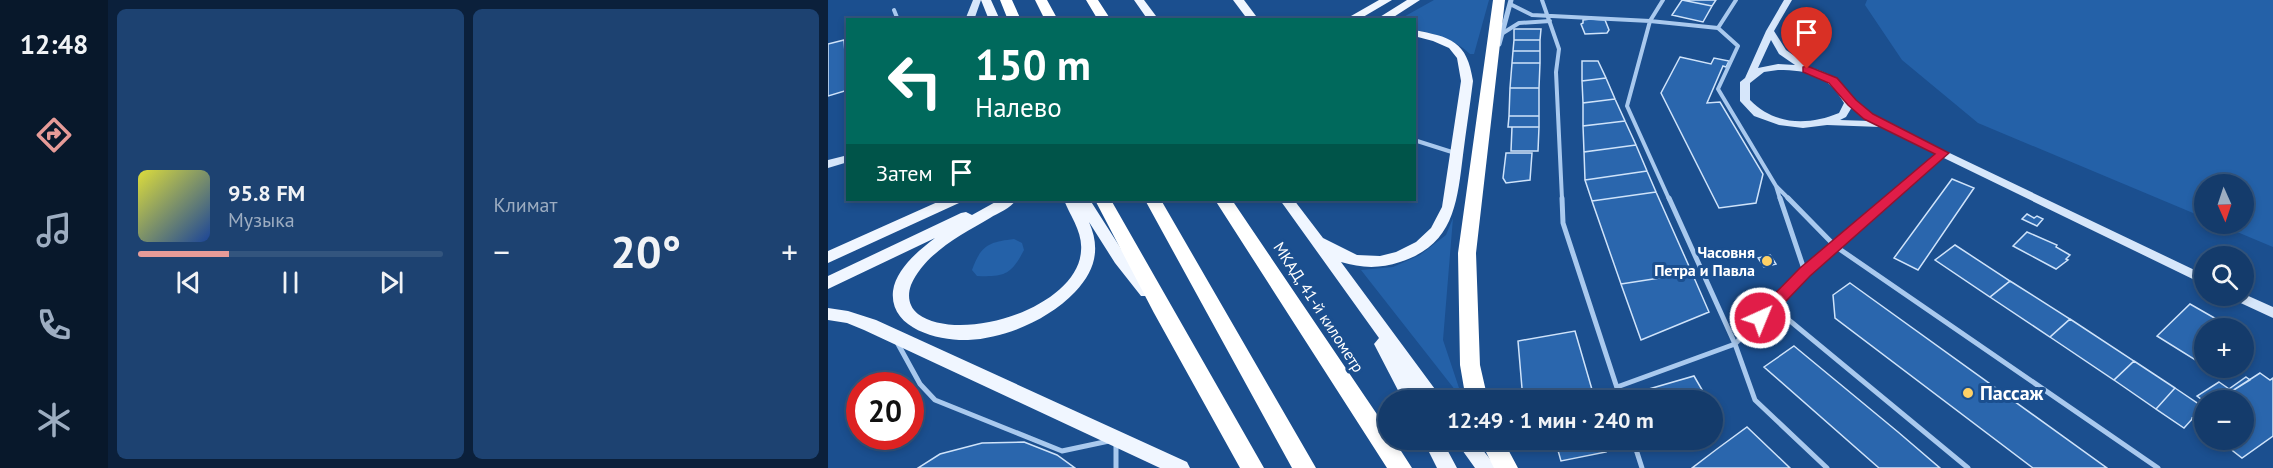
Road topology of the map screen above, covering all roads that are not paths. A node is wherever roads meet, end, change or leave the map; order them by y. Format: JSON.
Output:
{"nodes":[{"id":1,"x":977,"y":0,"type":"edge"},
{"id":2,"x":986,"y":0,"type":"edge"},
{"id":3,"x":1006,"y":0,"type":"edge"},
{"id":4,"x":1041,"y":0,"type":"edge"},
{"id":5,"x":1092,"y":0,"type":"edge"},
{"id":6,"x":1138,"y":0,"type":"edge"},
{"id":7,"x":1238,"y":0,"type":"edge"},
{"id":8,"x":1387,"y":0,"type":"edge"},
{"id":9,"x":1415,"y":0,"type":"edge"},
{"id":10,"x":1542,"y":0,"type":"edge"},
{"id":11,"x":1663,"y":0,"type":"edge"},
{"id":12,"x":1736,"y":0,"type":"edge"},
{"id":13,"x":1788,"y":0,"type":"edge"},
{"id":14,"x":1506,"y":1,"type":"edge"},
{"id":15,"x":894,"y":10,"type":"dead end"},
{"id":16,"x":1549,"y":15,"type":"junction"},
{"id":17,"x":897,"y":18,"type":"edge"},
{"id":18,"x":970,"y":18,"type":"edge"},
{"id":19,"x":994,"y":18,"type":"edge"},
{"id":20,"x":1014,"y":18,"type":"edge"},
{"id":21,"x":1051,"y":18,"type":"edge"},
{"id":22,"x":1104,"y":18,"type":"edge"},
{"id":23,"x":1152,"y":18,"type":"edge"},
{"id":24,"x":1252,"y":18,"type":"edge"},
{"id":25,"x":1353,"y":18,"type":"edge"},
{"id":26,"x":1384,"y":18,"type":"edge"},
{"id":27,"x":1550,"y":21,"type":"junction"},
{"id":28,"x":1650,"y":21,"type":"junction"},
{"id":29,"x":1718,"y":28,"type":"junction"},
{"id":30,"x":1770,"y":31,"type":"junction"},
{"id":31,"x":1503,"y":33,"type":"junction"},
{"id":32,"x":1416,"y":34,"type":"edge"},
{"id":33,"x":1490,"y":70,"type":"junction"},
{"id":34,"x":1816,"y":72,"type":"junction"},
{"id":35,"x":1749,"y":77,"type":"junction"},
{"id":36,"x":1846,"y":97,"type":"junction"},
{"id":37,"x":1822,"y":124,"type":"junction"},
{"id":38,"x":1889,"y":128,"type":"junction"},
{"id":39,"x":1416,"y":141,"type":"edge"},
{"id":40,"x":1943,"y":153,"type":"junction"},
{"id":41,"x":1457,"y":154,"type":"junction"},
{"id":42,"x":846,"y":159,"type":"edge"},
{"id":43,"x":828,"y":164,"type":"edge"},
{"id":44,"x":1776,"y":186,"type":"junction"},
{"id":45,"x":952,"y":201,"type":"edge"},
{"id":46,"x":1005,"y":201,"type":"edge"},
{"id":47,"x":1005,"y":201,"type":"edge"},
{"id":48,"x":1072,"y":201,"type":"edge"},
{"id":49,"x":1084,"y":201,"type":"edge"},
{"id":50,"x":1103,"y":201,"type":"edge"},
{"id":51,"x":1154,"y":201,"type":"edge"},
{"id":52,"x":1224,"y":201,"type":"edge"},
{"id":53,"x":1288,"y":201,"type":"edge"},
{"id":54,"x":1098,"y":224,"type":"junction"},
{"id":55,"x":1318,"y":242,"type":"junction"},
{"id":56,"x":1835,"y":246,"type":"junction"},
{"id":57,"x":835,"y":254,"type":"edge"},
{"id":58,"x":1805,"y":272,"type":"junction"},
{"id":59,"x":2194,"y":275,"type":"edge"},
{"id":60,"x":828,"y":283,"type":"edge"},
{"id":61,"x":1362,"y":304,"type":"junction"},
{"id":62,"x":2254,"y":304,"type":"edge"},
{"id":63,"x":1772,"y":306,"type":"junction"},
{"id":64,"x":2273,"y":313,"type":"edge"},
{"id":65,"x":828,"y":314,"type":"edge"},
{"id":66,"x":894,"y":336,"type":"junction"},
{"id":67,"x":1735,"y":344,"type":"junction"},
{"id":68,"x":1617,"y":387,"type":"junction"},
{"id":69,"x":1407,"y":390,"type":"edge"},
{"id":70,"x":1426,"y":390,"type":"edge"},
{"id":71,"x":1475,"y":390,"type":"edge"},
{"id":72,"x":1618,"y":390,"type":"edge"},
{"id":73,"x":1116,"y":440,"type":"junction"},
{"id":74,"x":1437,"y":450,"type":"edge"},
{"id":75,"x":1472,"y":450,"type":"edge"},
{"id":76,"x":1496,"y":450,"type":"edge"},
{"id":77,"x":1636,"y":450,"type":"edge"},
{"id":78,"x":1116,"y":468,"type":"edge"},
{"id":79,"x":1180,"y":468,"type":"edge"},
{"id":80,"x":1252,"y":468,"type":"edge"},
{"id":81,"x":1304,"y":468,"type":"edge"},
{"id":82,"x":1400,"y":468,"type":"edge"},
{"id":83,"x":1447,"y":468,"type":"edge"},
{"id":84,"x":1487,"y":468,"type":"edge"},
{"id":85,"x":1506,"y":468,"type":"edge"},
{"id":86,"x":1642,"y":468,"type":"edge"},
{"id":87,"x":1827,"y":468,"type":"edge"},
{"id":88,"x":1968,"y":468,"type":"edge"},
{"id":89,"x":2158,"y":468,"type":"edge"}],
"edges":[{"from":1,"to":18,"type":"street"},
{"from":2,"to":19,"type":"main road"},
{"from":3,"to":20,"type":"highway"},
{"from":4,"to":21,"type":"highway"},
{"from":5,"to":22,"type":"highway"},
{"from":6,"to":23,"type":"main road"},
{"from":7,"to":24,"type":"main road"},
{"from":8,"to":25,"type":"main road"},
{"from":9,"to":26,"type":"main road"},
{"from":10,"to":16,"type":"lane"},
{"from":11,"to":28,"type":"lane"},
{"from":12,"to":29,"type":"lane"},
{"from":13,"to":30,"type":"street"},
{"from":14,"to":16,"type":"lane"},
{"from":14,"to":31,"type":"street"},
{"from":14,"to":33,"type":"highway"},
{"from":15,"to":17,"type":"lane"},
{"from":16,"to":27,"type":"lane"},
{"from":16,"to":28,"type":"lane"},
{"from":27,"to":31,"type":"lane"},
{"from":27,"to":68,"type":"lane"},
{"from":28,"to":29,"type":"lane"},
{"from":28,"to":67,"type":"lane"},
{"from":29,"to":44,"type":"lane"},
{"from":30,"to":34,"type":"street"},
{"from":30,"to":35,"type":"street"},
{"from":31,"to":33,"type":"street"},
{"from":32,"to":41,"type":"main road"},
{"from":33,"to":71,"type":"highway"},
{"from":34,"to":35,"type":"street"},
{"from":34,"to":36,"type":"street"},
{"from":35,"to":37,"type":"street"},
{"from":36,"to":37,"type":"street"},
{"from":36,"to":38,"type":"street"},
{"from":37,"to":38,"type":"street"},
{"from":38,"to":40,"type":"street"},
{"from":39,"to":41,"type":"lane"},
{"from":40,"to":56,"type":"lane"},
{"from":40,"to":59,"type":"street"},
{"from":41,"to":55,"type":"main road"},
{"from":42,"to":43,"type":"street"},
{"from":44,"to":56,"type":"lane"},
{"from":44,"to":58,"type":"lane"},
{"from":45,"to":57,"type":"main road"},
{"from":46,"to":54,"type":"main road"},
{"from":47,"to":60,"type":"main road"},
{"from":48,"to":54,"type":"main road"},
{"from":49,"to":54,"type":"main road"},
{"from":50,"to":54,"type":"highway"},
{"from":51,"to":81,"type":"highway"},
{"from":52,"to":82,"type":"highway","name":"МКАД, 41-й километр"},
{"from":53,"to":55,"type":"main road"},
{"from":54,"to":80,"type":"highway"},
{"from":55,"to":61,"type":"main road"},
{"from":56,"to":58,"type":"lane"},
{"from":56,"to":89,"type":"lane"},
{"from":58,"to":63,"type":"lane"},
{"from":61,"to":69,"type":"main road"},
{"from":61,"to":70,"type":"main road"},
{"from":62,"to":64,"type":"street"},
{"from":63,"to":67,"type":"lane"},
{"from":63,"to":88,"type":"lane"},
{"from":65,"to":66,"type":"main road"},
{"from":66,"to":73,"type":"main road"},
{"from":66,"to":73,"type":"lane"},
{"from":67,"to":68,"type":"lane"},
{"from":67,"to":87,"type":"lane"},
{"from":68,"to":72,"type":"lane"},
{"from":73,"to":78,"type":"lane"},
{"from":73,"to":79,"type":"main road"},
{"from":74,"to":83,"type":"main road"},
{"from":75,"to":84,"type":"main road"},
{"from":76,"to":85,"type":"highway"},
{"from":77,"to":86,"type":"lane"}]}
